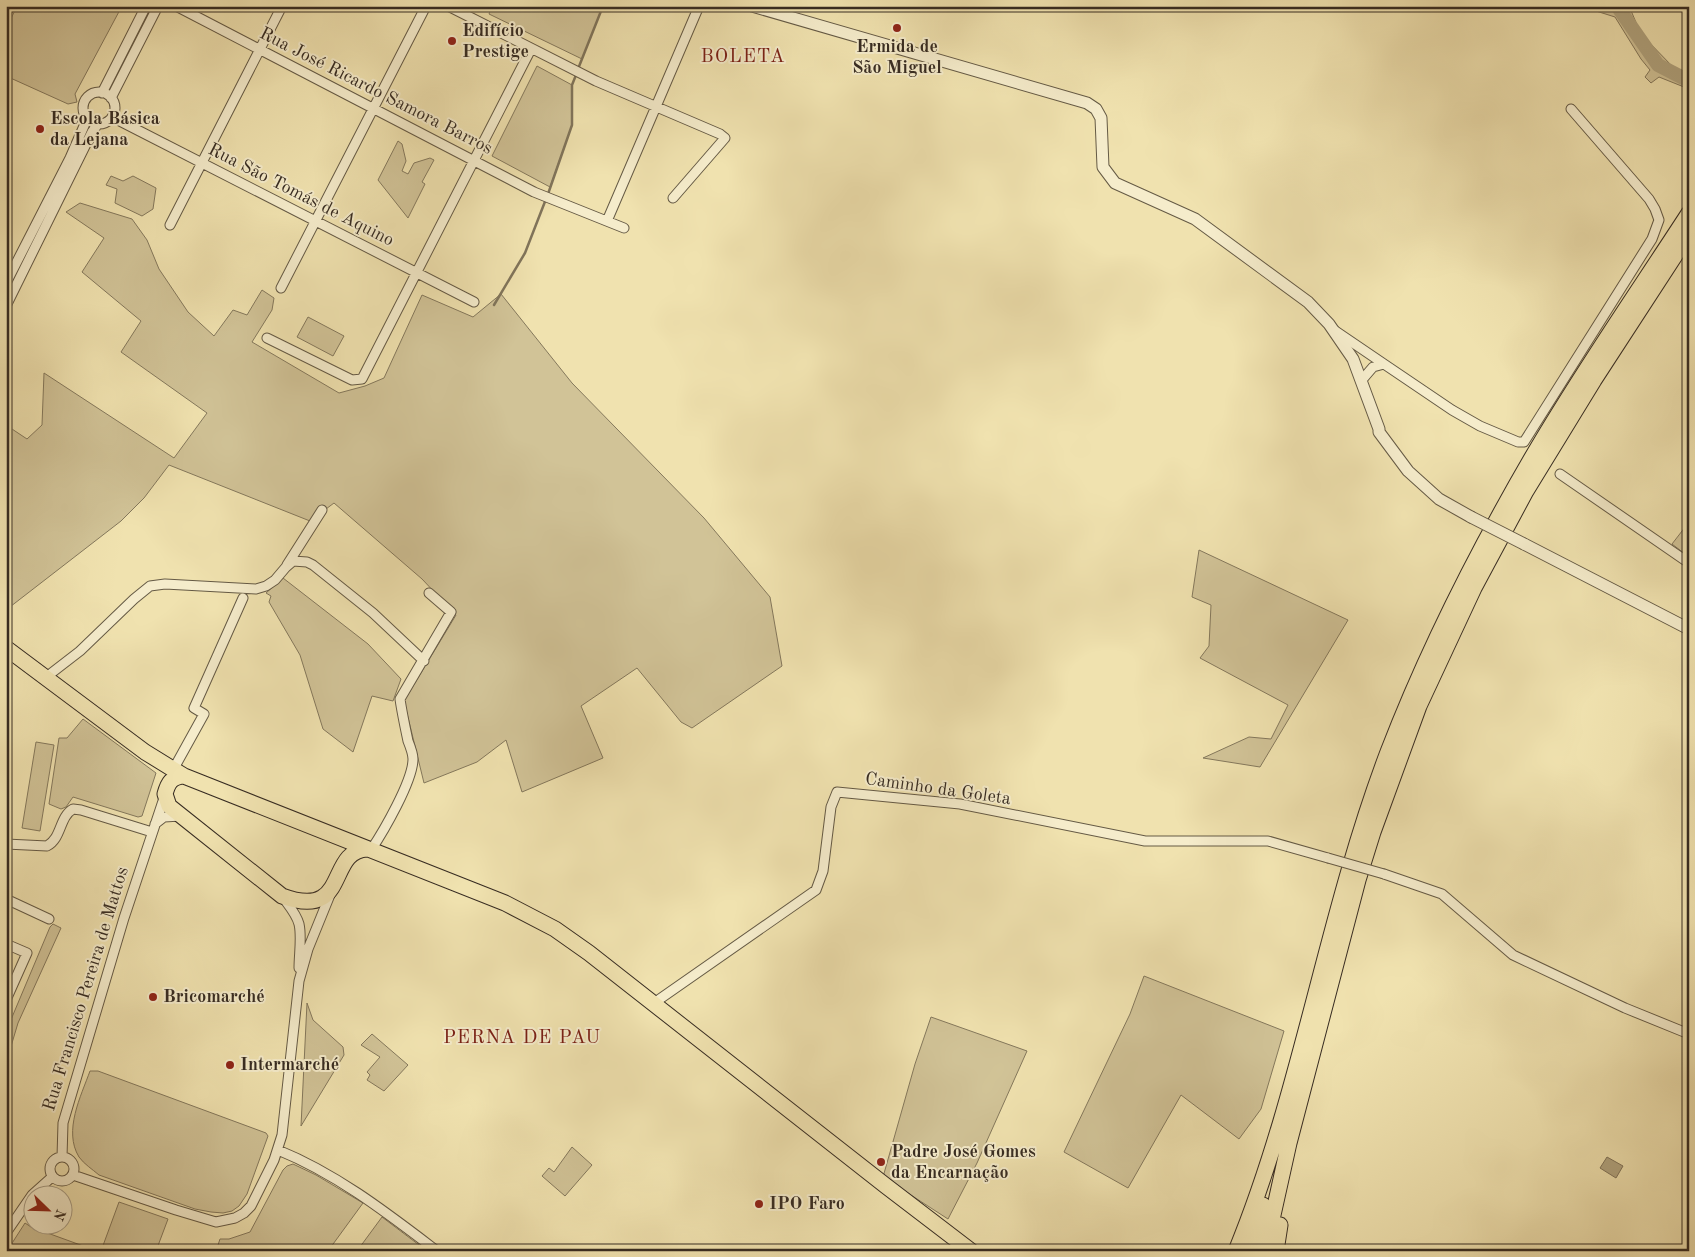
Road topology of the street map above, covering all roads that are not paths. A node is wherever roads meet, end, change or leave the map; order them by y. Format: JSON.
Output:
{"nodes":[{"id":1,"x":146,"y":6,"type":"edge"},
{"id":2,"x":158,"y":6,"type":"edge"},
{"id":3,"x":176,"y":6,"type":"edge"},
{"id":4,"x":282,"y":6,"type":"edge"},
{"id":5,"x":426,"y":6,"type":"edge"},
{"id":6,"x":448,"y":6,"type":"edge"},
{"id":7,"x":699,"y":6,"type":"edge"},
{"id":8,"x":752,"y":6,"type":"edge"},
{"id":9,"x":532,"y":49,"type":"junction"},
{"id":10,"x":260,"y":50,"type":"junction"},
{"id":11,"x":102,"y":93,"type":"junction"},
{"id":12,"x":111,"y":98,"type":"junction"},
{"id":13,"x":656,"y":107,"type":"junction"},
{"id":14,"x":374,"y":108,"type":"junction"},
{"id":15,"x":1571,"y":108,"type":"dead end"},
{"id":16,"x":112,"y":117,"type":"junction"},
{"id":17,"x":87,"y":119,"type":"junction"},
{"id":18,"x":98,"y":124,"type":"junction"},
{"id":19,"x":474,"y":161,"type":"junction"},
{"id":20,"x":202,"y":162,"type":"junction"},
{"id":21,"x":673,"y":198,"type":"dead end"},
{"id":22,"x":1689,"y":213,"type":"edge"},
{"id":23,"x":316,"y":221,"type":"junction"},
{"id":24,"x":608,"y":221,"type":"junction"},
{"id":25,"x":170,"y":224,"type":"dead end"},
{"id":26,"x":624,"y":228,"type":"dead end"},
{"id":27,"x":1689,"y":234,"type":"edge"},
{"id":28,"x":416,"y":273,"type":"junction"},
{"id":29,"x":6,"y":283,"type":"edge"},
{"id":30,"x":281,"y":288,"type":"dead end"},
{"id":31,"x":474,"y":302,"type":"dead end"},
{"id":32,"x":6,"y":306,"type":"edge"},
{"id":33,"x":1332,"y":329,"type":"junction"},
{"id":34,"x":267,"y":338,"type":"dead end"},
{"id":35,"x":1384,"y":364,"type":"junction"},
{"id":36,"x":1361,"y":381,"type":"junction"},
{"id":37,"x":1560,"y":474,"type":"dead end"},
{"id":38,"x":322,"y":510,"type":"dead end"},
{"id":39,"x":1689,"y":563,"type":"edge"},
{"id":40,"x":286,"y":567,"type":"junction"},
{"id":41,"x":429,"y":593,"type":"dead end"},
{"id":42,"x":243,"y":598,"type":"dead end"},
{"id":43,"x":1689,"y":629,"type":"edge"},
{"id":44,"x":6,"y":648,"type":"edge"},
{"id":45,"x":424,"y":661,"type":"junction"},
{"id":46,"x":45,"y":678,"type":"junction"},
{"id":47,"x":172,"y":769,"type":"junction"},
{"id":48,"x":165,"y":792,"type":"junction"},
{"id":49,"x":181,"y":816,"type":"junction"},
{"id":50,"x":152,"y":829,"type":"junction"},
{"id":51,"x":341,"y":839,"type":"junction"},
{"id":52,"x":6,"y":844,"type":"edge"},
{"id":53,"x":369,"y":850,"type":"junction"},
{"id":54,"x":347,"y":858,"type":"junction"},
{"id":55,"x":332,"y":887,"type":"junction"},
{"id":56,"x":282,"y":896,"type":"junction"},
{"id":57,"x":6,"y":899,"type":"edge"},
{"id":58,"x":49,"y":919,"type":"dead end"},
{"id":59,"x":6,"y":944,"type":"edge"},
{"id":60,"x":299,"y":981,"type":"junction"},
{"id":61,"x":1327,"y":995,"type":"junction"},
{"id":62,"x":6,"y":1000,"type":"edge"},
{"id":63,"x":654,"y":1003,"type":"junction"},
{"id":64,"x":1689,"y":1034,"type":"edge"},
{"id":65,"x":1296,"y":1065,"type":"junction"},
{"id":66,"x":278,"y":1150,"type":"junction"},
{"id":67,"x":62,"y":1157,"type":"junction"},
{"id":68,"x":72,"y":1174,"type":"junction"},
{"id":69,"x":52,"y":1176,"type":"junction"},
{"id":70,"x":44,"y":1184,"type":"edge"},
{"id":71,"x":22,"y":1210,"type":"edge"},
{"id":72,"x":6,"y":1233,"type":"edge"},
{"id":73,"x":437,"y":1251,"type":"edge"},
{"id":74,"x":972,"y":1251,"type":"edge"},
{"id":75,"x":1236,"y":1251,"type":"edge"},
{"id":76,"x":1251,"y":1251,"type":"edge"},
{"id":77,"x":1265,"y":1251,"type":"edge"},
{"id":78,"x":1276,"y":1251,"type":"edge"}],
"edges":[{"from":1,"to":11,"type":"street"},
{"from":2,"to":12,"type":"street"},
{"from":3,"to":10,"type":"street","name":"Rua José Ricardo Samora Barros"},
{"from":4,"to":10,"type":"street"},
{"from":5,"to":14,"type":"street"},
{"from":6,"to":9,"type":"street"},
{"from":7,"to":13,"type":"street"},
{"from":8,"to":33,"type":"street"},
{"from":9,"to":13,"type":"street"},
{"from":9,"to":19,"type":"street"},
{"from":10,"to":14,"type":"street","name":"Rua José Ricardo Samora Barros"},
{"from":10,"to":20,"type":"street"},
{"from":11,"to":12,"type":"street"},
{"from":11,"to":17,"type":"street"},
{"from":12,"to":16,"type":"street"},
{"from":13,"to":21,"type":"street"},
{"from":13,"to":24,"type":"street"},
{"from":14,"to":19,"type":"street","name":"Rua José Ricardo Samora Barros"},
{"from":14,"to":23,"type":"street"},
{"from":15,"to":35,"type":"street"},
{"from":16,"to":18,"type":"street"},
{"from":16,"to":20,"type":"street","name":"Rua São Tomás de Aquino"},
{"from":17,"to":18,"type":"street"},
{"from":17,"to":29,"type":"street"},
{"from":18,"to":32,"type":"street"},
{"from":19,"to":24,"type":"street","name":"Rua José Ricardo Samora Barros"},
{"from":19,"to":28,"type":"street"},
{"from":20,"to":23,"type":"street","name":"Rua São Tomás de Aquino"},
{"from":20,"to":25,"type":"street"},
{"from":22,"to":65,"type":"main road"},
{"from":23,"to":28,"type":"street","name":"Rua São Tomás de Aquino"},
{"from":23,"to":30,"type":"street"},
{"from":24,"to":26,"type":"street","name":"Rua José Ricardo Samora Barros"},
{"from":27,"to":61,"type":"main road"},
{"from":28,"to":31,"type":"street","name":"Rua São Tomás de Aquino"},
{"from":28,"to":34,"type":"street"},
{"from":33,"to":35,"type":"street"},
{"from":33,"to":36,"type":"street"},
{"from":35,"to":36,"type":"street"},
{"from":36,"to":43,"type":"street","bridge":true},
{"from":37,"to":39,"type":"street"},
{"from":38,"to":40,"type":"street"},
{"from":40,"to":45,"type":"street"},
{"from":40,"to":46,"type":"street"},
{"from":41,"to":45,"type":"street"},
{"from":42,"to":47,"type":"street"},
{"from":44,"to":46,"type":"main road"},
{"from":45,"to":53,"type":"street"},
{"from":46,"to":47,"type":"main road"},
{"from":47,"to":48,"type":"main road"},
{"from":47,"to":51,"type":"main road"},
{"from":48,"to":49,"type":"main road"},
{"from":48,"to":50,"type":"street","name":"Rua Francisco Pereira de Mattos"},
{"from":49,"to":50,"type":"street"},
{"from":49,"to":56,"type":"main road"},
{"from":50,"to":52,"type":"street"},
{"from":50,"to":67,"type":"street","name":"Rua Francisco Pereira de Mattos"},
{"from":51,"to":53,"type":"main road"},
{"from":51,"to":54,"type":"main road"},
{"from":53,"to":54,"type":"main road"},
{"from":53,"to":63,"type":"main road"},
{"from":54,"to":55,"type":"main road"},
{"from":55,"to":56,"type":"main road"},
{"from":55,"to":60,"type":"street"},
{"from":56,"to":60,"type":"street"},
{"from":57,"to":58,"type":"street"},
{"from":59,"to":62,"type":"street"},
{"from":60,"to":66,"type":"street"},
{"from":61,"to":77,"type":"main road"},
{"from":61,"to":78,"type":"main road"},
{"from":63,"to":64,"type":"street","name":"Caminho da Goleta","bridge":true},
{"from":63,"to":74,"type":"main road"},
{"from":65,"to":75,"type":"main road"},
{"from":65,"to":76,"type":"main road"},
{"from":66,"to":68,"type":"street"},
{"from":66,"to":73,"type":"street"},
{"from":67,"to":68,"type":"street"},
{"from":67,"to":69,"type":"street"},
{"from":68,"to":69,"type":"street"},
{"from":69,"to":70,"type":"street"},
{"from":71,"to":72,"type":"street"}]}
